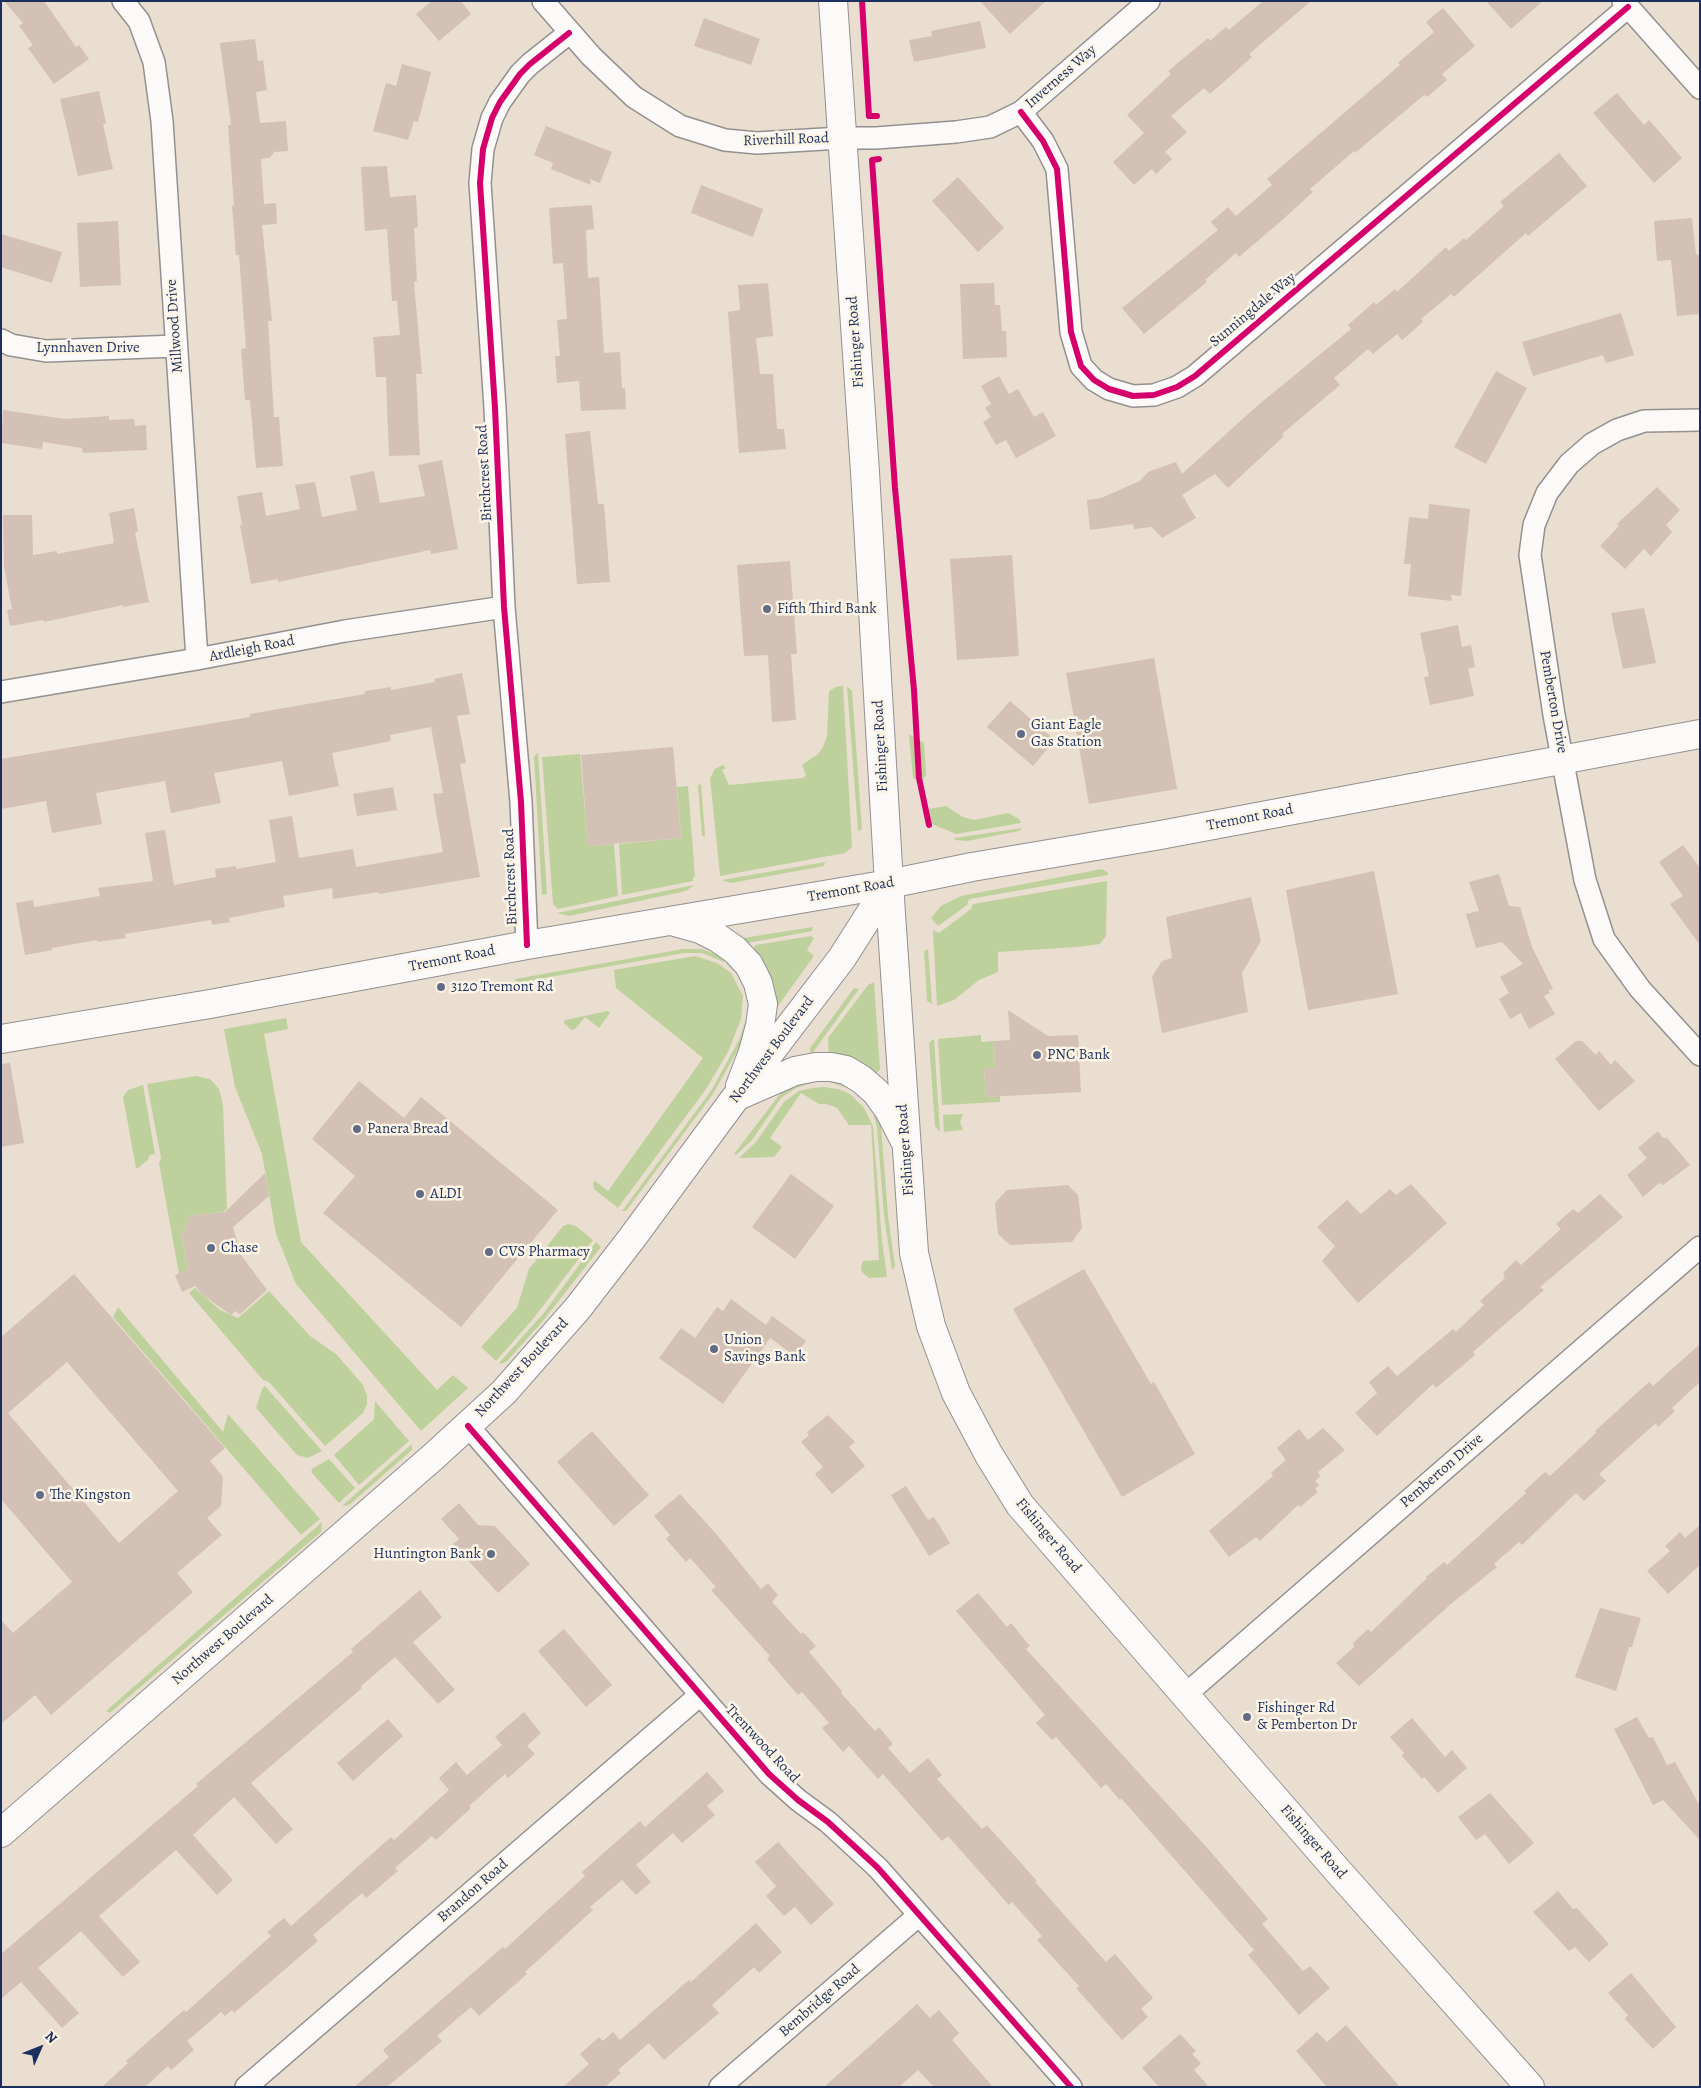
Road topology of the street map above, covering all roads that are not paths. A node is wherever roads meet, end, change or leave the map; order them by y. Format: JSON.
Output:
{"nodes":[{"id":1,"x":123,"y":1,"type":"edge"},
{"id":2,"x":543,"y":1,"type":"edge"},
{"id":3,"x":833,"y":1,"type":"edge"},
{"id":4,"x":1149,"y":1,"type":"edge"},
{"id":5,"x":1626,"y":4,"type":"edge"},
{"id":6,"x":570,"y":33,"type":"junction"},
{"id":7,"x":1700,"y":88,"type":"edge"},
{"id":8,"x":1021,"y":112,"type":"junction"},
{"id":9,"x":841,"y":138,"type":"junction"},
{"id":10,"x":1,"y":340,"type":"edge"},
{"id":11,"x":176,"y":346,"type":"junction"},
{"id":12,"x":1700,"y":420,"type":"edge"},
{"id":13,"x":504,"y":607,"type":"junction"},
{"id":14,"x":197,"y":659,"type":"junction"},
{"id":15,"x":1,"y":692,"type":"edge"},
{"id":16,"x":1700,"y":734,"type":"edge"},
{"id":17,"x":1563,"y":759,"type":"junction"},
{"id":18,"x":889,"y":884,"type":"junction"},
{"id":19,"x":671,"y":920,"type":"junction"},
{"id":20,"x":527,"y":945,"type":"junction"},
{"id":21,"x":1,"y":1039,"type":"edge"},
{"id":22,"x":1700,"y":1055,"type":"edge"},
{"id":23,"x":736,"y":1097,"type":"junction"},
{"id":24,"x":905,"y":1141,"type":"junction"},
{"id":25,"x":1700,"y":1246,"type":"edge"},
{"id":26,"x":468,"y":1426,"type":"junction"},
{"id":27,"x":700,"y":1695,"type":"junction"},
{"id":28,"x":1185,"y":1695,"type":"junction"},
{"id":29,"x":1,"y":1833,"type":"edge"},
{"id":30,"x":919,"y":1915,"type":"junction"},
{"id":31,"x":246,"y":2087,"type":"edge"},
{"id":32,"x":720,"y":2087,"type":"edge"},
{"id":33,"x":1071,"y":2087,"type":"edge"},
{"id":34,"x":1530,"y":2087,"type":"edge"}],
"edges":[{"from":1,"to":11,"type":"street","name":"Millwood Drive"},
{"from":2,"to":6,"type":"street","name":"Riverhill Road"},
{"from":3,"to":9,"type":"main road","name":"Fishinger Road"},
{"from":4,"to":8,"type":"street","name":"Inverness Way"},
{"from":5,"to":7,"type":"street"},
{"from":5,"to":8,"type":"street","name":"Sunningdale Way"},
{"from":6,"to":9,"type":"street","name":"Riverhill Road"},
{"from":6,"to":13,"type":"street","name":"Birchcrest Road"},
{"from":8,"to":9,"type":"street","name":"Inverness Way"},
{"from":9,"to":18,"type":"main road","name":"Fishinger Road"},
{"from":10,"to":11,"type":"street","name":"Lynnhaven Drive"},
{"from":11,"to":14,"type":"street","name":"Millwood Drive"},
{"from":12,"to":17,"type":"street","name":"Pemberton Drive"},
{"from":13,"to":14,"type":"street","name":"Ardleigh Road"},
{"from":13,"to":20,"type":"street","name":"Birchcrest Road"},
{"from":14,"to":15,"type":"street","name":"Ardleigh Road"},
{"from":16,"to":17,"type":"main road","name":"Tremont Road"},
{"from":17,"to":18,"type":"main road","name":"Tremont Road"},
{"from":17,"to":22,"type":"street","name":"Pemberton Drive"},
{"from":18,"to":19,"type":"main road","name":"Tremont Road"},
{"from":18,"to":23,"type":"main road","name":"Northwest Boulevard"},
{"from":18,"to":24,"type":"main road","name":"Fishinger Road"},
{"from":19,"to":20,"type":"main road","name":"Tremont Road"},
{"from":19,"to":23,"type":"main road"},
{"from":20,"to":21,"type":"main road","name":"Tremont Road"},
{"from":23,"to":24,"type":"main road"},
{"from":23,"to":26,"type":"main road","name":"Northwest Boulevard"},
{"from":24,"to":28,"type":"main road","name":"Fishinger Road"},
{"from":25,"to":28,"type":"street","name":"Pemberton Drive"},
{"from":26,"to":27,"type":"street","name":"Trentwood Road"},
{"from":26,"to":29,"type":"main road","name":"Northwest Boulevard"},
{"from":27,"to":30,"type":"street","name":"Trentwood Road"},
{"from":27,"to":31,"type":"street","name":"Brandon Road"},
{"from":28,"to":34,"type":"main road","name":"Fishinger Road"},
{"from":30,"to":32,"type":"street","name":"Bembridge Road"},
{"from":30,"to":33,"type":"street","name":"Trentwood Road"}]}
